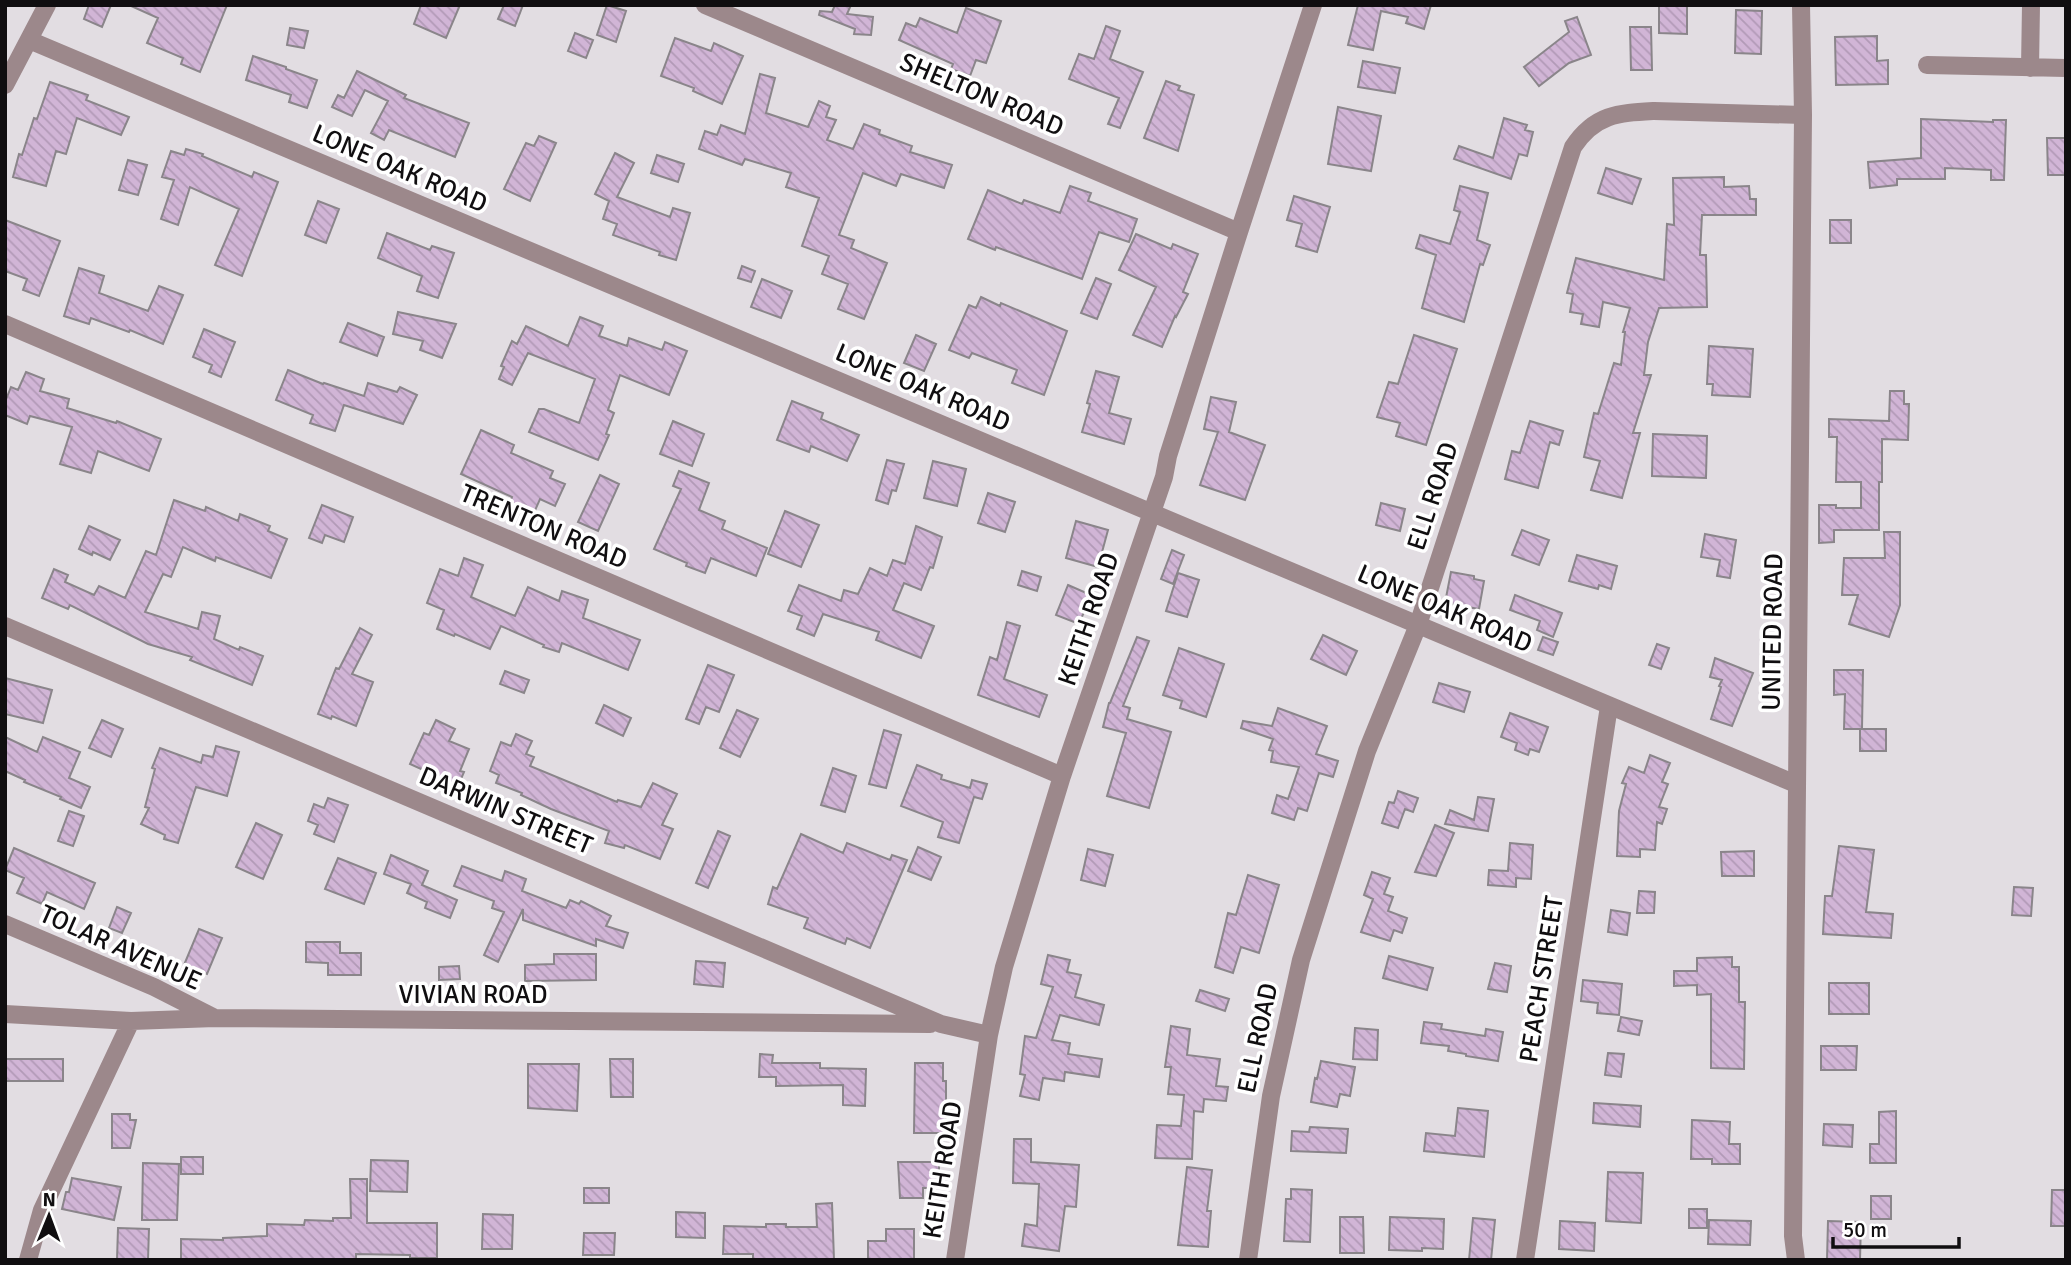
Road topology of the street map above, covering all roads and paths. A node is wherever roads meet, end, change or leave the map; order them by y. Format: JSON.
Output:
{"nodes":[{"id":1,"x":47,"y":5,"type":"edge"},
{"id":2,"x":705,"y":5,"type":"edge"},
{"id":3,"x":1314,"y":5,"type":"edge"},
{"id":4,"x":1801,"y":5,"type":"edge"},
{"id":5,"x":2031,"y":5,"type":"edge"},
{"id":6,"x":29,"y":40,"type":"junction"},
{"id":7,"x":1927,"y":65,"type":"dead end"},
{"id":8,"x":2030,"y":68,"type":"junction"},
{"id":9,"x":2066,"y":68,"type":"edge"},
{"id":10,"x":5,"y":85,"type":"edge"},
{"id":11,"x":1802,"y":115,"type":"junction"},
{"id":12,"x":1239,"y":232,"type":"junction"},
{"id":13,"x":5,"y":324,"type":"edge"},
{"id":14,"x":1152,"y":512,"type":"junction"},
{"id":15,"x":1418,"y":625,"type":"junction"},
{"id":16,"x":5,"y":626,"type":"edge"},
{"id":17,"x":1609,"y":706,"type":"junction"},
{"id":18,"x":1062,"y":776,"type":"junction"},
{"id":19,"x":1797,"y":784,"type":"junction"},
{"id":20,"x":5,"y":924,"type":"edge"},
{"id":21,"x":5,"y":1014,"type":"edge"},
{"id":22,"x":215,"y":1018,"type":"junction"},
{"id":23,"x":131,"y":1021,"type":"junction"},
{"id":24,"x":941,"y":1024,"type":"junction"},
{"id":25,"x":989,"y":1035,"type":"junction"},
{"id":26,"x":28,"y":1260,"type":"edge"},
{"id":27,"x":955,"y":1260,"type":"edge"},
{"id":28,"x":1248,"y":1260,"type":"edge"},
{"id":29,"x":1525,"y":1260,"type":"edge"},
{"id":30,"x":1796,"y":1260,"type":"edge"}],
"edges":[{"from":1,"to":6,"type":"street"},
{"from":2,"to":12,"type":"street","name":"SHELTON ROAD"},
{"from":3,"to":12,"type":"street","name":"KEITH ROAD"},
{"from":4,"to":11,"type":"street","name":"UNITED ROAD"},
{"from":5,"to":8,"type":"street"},
{"from":6,"to":10,"type":"street"},
{"from":6,"to":14,"type":"street","name":"LONE OAK ROAD"},
{"from":7,"to":8,"type":"street"},
{"from":8,"to":9,"type":"street"},
{"from":11,"to":15,"type":"street","name":"ELL ROAD"},
{"from":11,"to":19,"type":"street","name":"UNITED ROAD"},
{"from":12,"to":14,"type":"street","name":"KEITH ROAD"},
{"from":13,"to":18,"type":"street","name":"TRENTON ROAD"},
{"from":14,"to":15,"type":"street","name":"LONE OAK ROAD"},
{"from":14,"to":18,"type":"street","name":"KEITH ROAD"},
{"from":15,"to":17,"type":"street","name":"LONE OAK ROAD"},
{"from":15,"to":28,"type":"street","name":"ELL ROAD"},
{"from":16,"to":24,"type":"street","name":"DARWIN STREET"},
{"from":17,"to":19,"type":"street","name":"LONE OAK ROAD"},
{"from":17,"to":29,"type":"street","name":"PEACH STREET"},
{"from":18,"to":25,"type":"street","name":"KEITH ROAD"},
{"from":19,"to":30,"type":"street","name":"UNITED ROAD"},
{"from":20,"to":22,"type":"street","name":"TOLAR AVENUE"},
{"from":21,"to":23,"type":"street","name":"VIVIAN ROAD"},
{"from":22,"to":23,"type":"street","name":"VIVIAN ROAD"},
{"from":22,"to":24,"type":"street","name":"VIVIAN ROAD"},
{"from":23,"to":26,"type":"street"},
{"from":24,"to":25,"type":"street","name":"DARWIN STREET"},
{"from":25,"to":27,"type":"street","name":"KEITH ROAD"}]}
